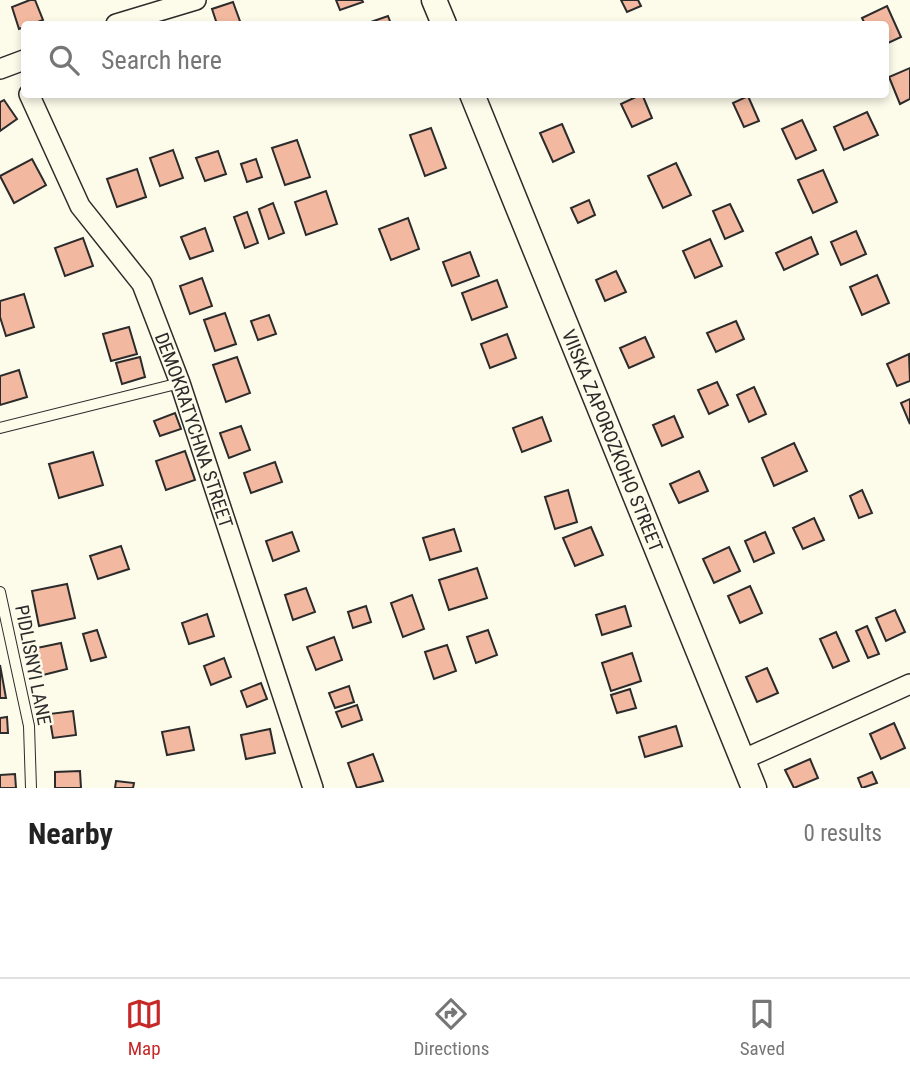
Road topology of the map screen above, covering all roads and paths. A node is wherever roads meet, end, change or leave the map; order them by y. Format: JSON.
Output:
{"nodes":[{"id":1,"x":196,"y":0,"type":"edge"},
{"id":2,"x":434,"y":0,"type":"edge"},
{"id":3,"x":126,"y":21,"type":"edge"},
{"id":4,"x":443,"y":21,"type":"edge"},
{"id":5,"x":31,"y":98,"type":"edge"},
{"id":6,"x":474,"y":98,"type":"edge"},
{"id":7,"x":180,"y":383,"type":"junction"},
{"id":8,"x":0,"y":428,"type":"edge"},
{"id":9,"x":0,"y":592,"type":"edge"},
{"id":10,"x":910,"y":684,"type":"edge"},
{"id":11,"x":742,"y":760,"type":"junction"},
{"id":12,"x":31,"y":788,"type":"edge"},
{"id":13,"x":313,"y":788,"type":"edge"},
{"id":14,"x":754,"y":788,"type":"edge"}],
"edges":[{"from":1,"to":3,"type":"street"},
{"from":2,"to":4,"type":"street"},
{"from":5,"to":7,"type":"street","name":"DEMOKRATYCHNA STREET"},
{"from":6,"to":11,"type":"street","name":"VIISKA ZAPOROZKOHO STREET"},
{"from":7,"to":8,"type":"lane"},
{"from":7,"to":13,"type":"street","name":"DEMOKRATYCHNA STREET"},
{"from":9,"to":12,"type":"lane","name":"PIDLISNYI LANE"},
{"from":10,"to":11,"type":"street"},
{"from":11,"to":14,"type":"street","name":"VIISKA ZAPOROZKOHO STREET"}]}
